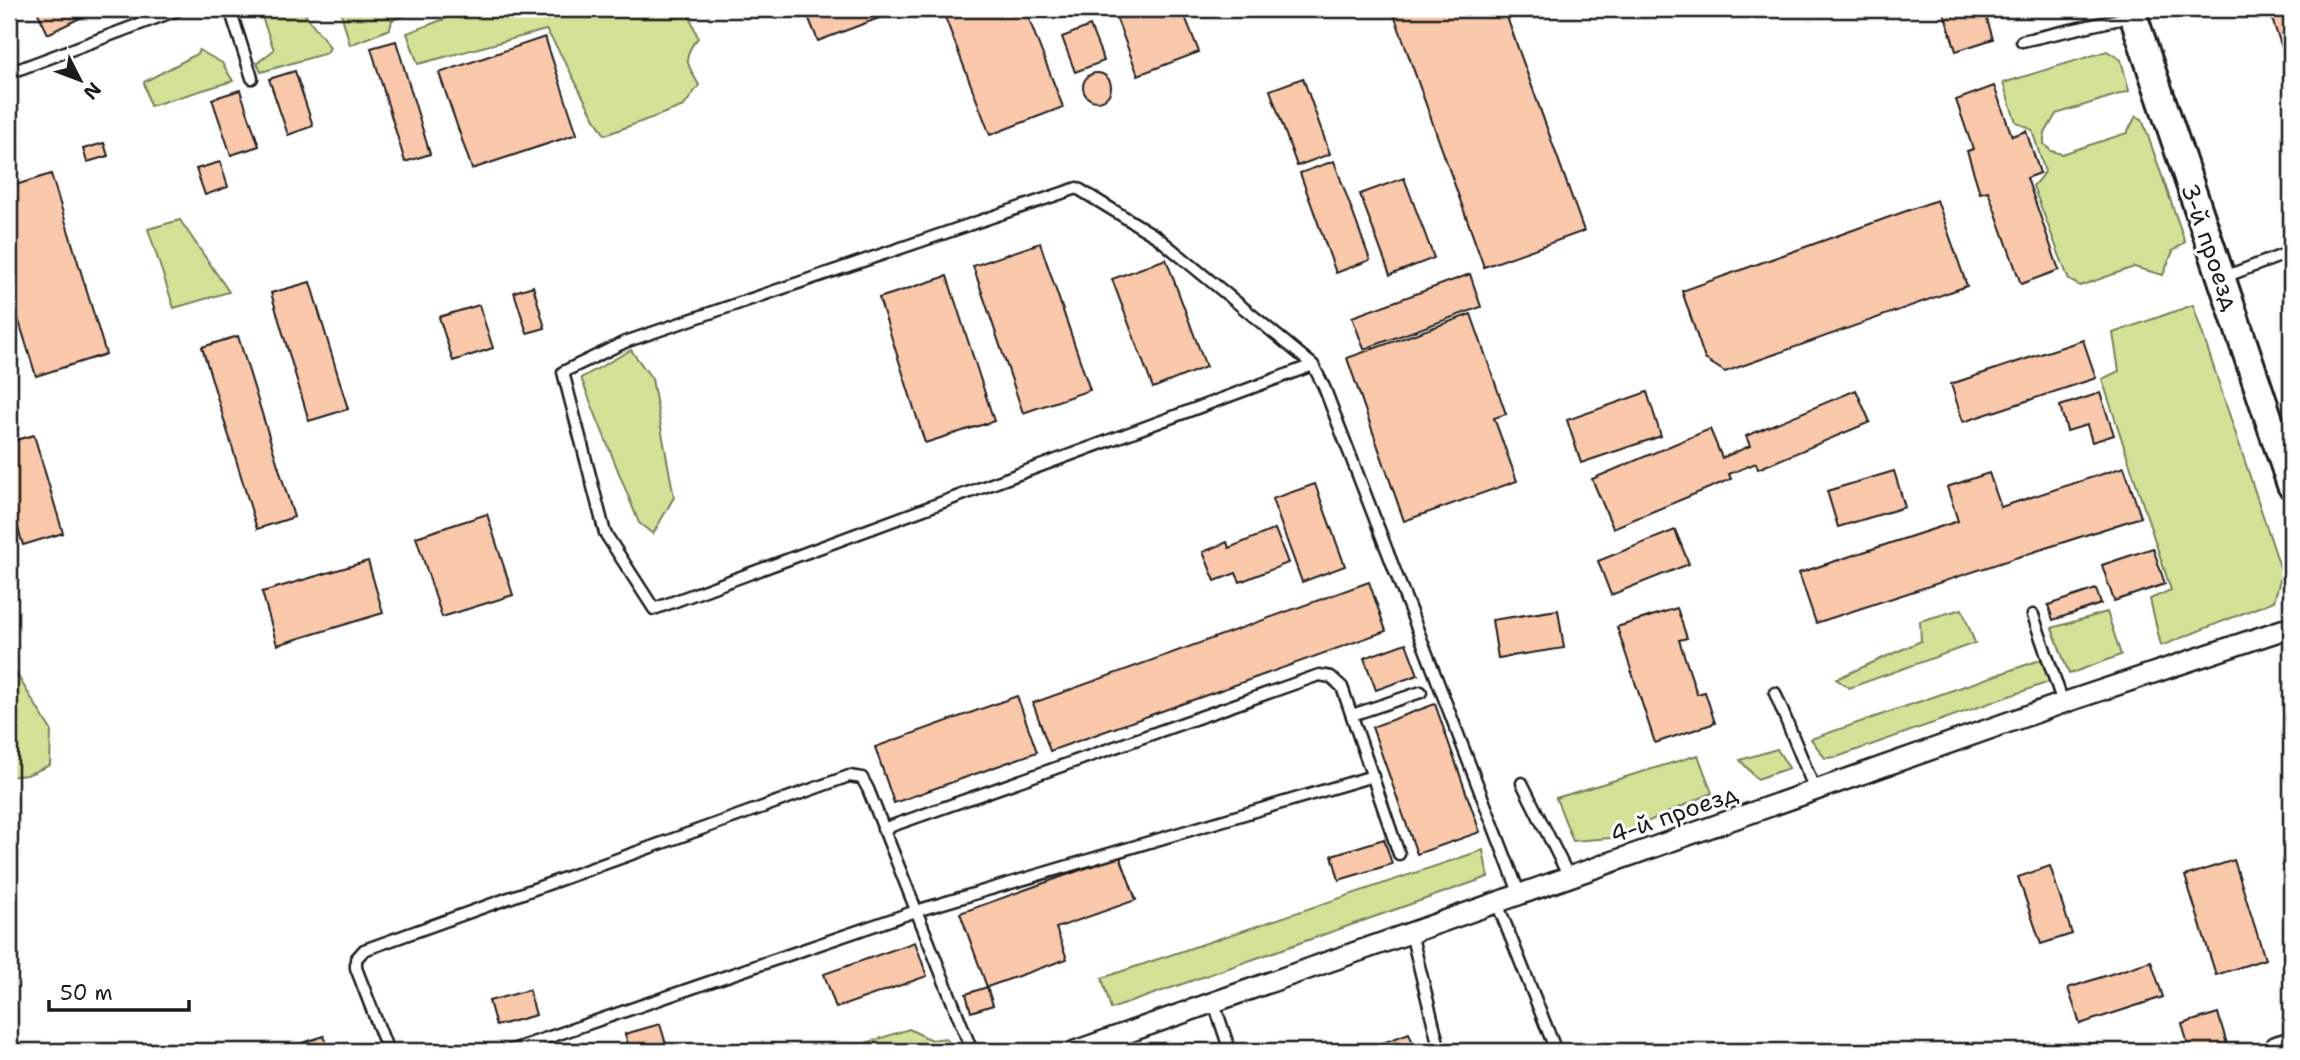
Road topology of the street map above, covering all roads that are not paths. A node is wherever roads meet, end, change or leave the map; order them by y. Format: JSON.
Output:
{"nodes":[{"id":1,"x":180,"y":9,"type":"edge"},
{"id":2,"x":230,"y":9,"type":"edge"},
{"id":3,"x":2132,"y":12,"type":"edge"},
{"id":4,"x":2022,"y":41,"type":"dead end"},
{"id":5,"x":9,"y":73,"type":"edge"},
{"id":6,"x":252,"y":78,"type":"dead end"},
{"id":7,"x":2291,"y":252,"type":"edge"},
{"id":8,"x":2221,"y":279,"type":"junction"},
{"id":9,"x":1313,"y":365,"type":"junction"},
{"id":10,"x":2291,"y":485,"type":"edge"},
{"id":11,"x":2033,"y":615,"type":"dead end"},
{"id":12,"x":2291,"y":627,"type":"edge"},
{"id":13,"x":1421,"y":692,"type":"dead end"},
{"id":14,"x":1775,"y":693,"type":"dead end"},
{"id":15,"x":2063,"y":703,"type":"junction"},
{"id":16,"x":1352,"y":715,"type":"junction"},
{"id":17,"x":1373,"y":776,"type":"junction"},
{"id":18,"x":1522,"y":783,"type":"dead end"},
{"id":19,"x":1815,"y":790,"type":"junction"},
{"id":20,"x":883,"y":829,"type":"junction"},
{"id":21,"x":1399,"y":854,"type":"dead end"},
{"id":22,"x":1569,"y":877,"type":"junction"},
{"id":23,"x":1520,"y":895,"type":"junction"},
{"id":24,"x":1497,"y":903,"type":"junction"},
{"id":25,"x":916,"y":911,"type":"junction"},
{"id":26,"x":1411,"y":933,"type":"junction"},
{"id":27,"x":1214,"y":1003,"type":"junction"},
{"id":28,"x":2291,"y":1037,"type":"edge"},
{"id":29,"x":2272,"y":1043,"type":"dead end"},
{"id":30,"x":388,"y":1051,"type":"edge"},
{"id":31,"x":509,"y":1051,"type":"edge"},
{"id":32,"x":972,"y":1051,"type":"edge"},
{"id":33,"x":1075,"y":1051,"type":"edge"},
{"id":34,"x":1230,"y":1051,"type":"edge"},
{"id":35,"x":1440,"y":1051,"type":"edge"},
{"id":36,"x":1556,"y":1051,"type":"edge"}],
"edges":[{"from":1,"to":5,"type":"lane"},
{"from":2,"to":6,"type":"lane"},
{"from":3,"to":4,"type":"lane"},
{"from":3,"to":8,"type":"street","name":"3-й проезд"},
{"from":7,"to":8,"type":"lane"},
{"from":8,"to":10,"type":"street","name":"3-й проезд"},
{"from":9,"to":9,"type":"lane"},
{"from":9,"to":23,"type":"lane"},
{"from":11,"to":15,"type":"lane"},
{"from":12,"to":15,"type":"street","name":"4-й проезд"},
{"from":13,"to":16,"type":"lane"},
{"from":14,"to":19,"type":"lane"},
{"from":15,"to":19,"type":"street","name":"4-й проезд"},
{"from":16,"to":17,"type":"lane"},
{"from":16,"to":20,"type":"lane"},
{"from":17,"to":21,"type":"lane"},
{"from":17,"to":25,"type":"lane"},
{"from":18,"to":22,"type":"lane"},
{"from":19,"to":22,"type":"street","name":"4-й проезд"},
{"from":20,"to":25,"type":"lane"},
{"from":20,"to":30,"type":"lane"},
{"from":22,"to":23,"type":"street","name":"4-й проезд"},
{"from":23,"to":24,"type":"street","name":"4-й проезд"},
{"from":24,"to":26,"type":"street","name":"4-й проезд"},
{"from":24,"to":36,"type":"lane"},
{"from":25,"to":31,"type":"lane"},
{"from":25,"to":32,"type":"lane"},
{"from":26,"to":27,"type":"street","name":"4-й проезд"},
{"from":26,"to":35,"type":"lane"},
{"from":27,"to":33,"type":"street","name":"4-й проезд"},
{"from":27,"to":34,"type":"lane"},
{"from":28,"to":29,"type":"lane"}]}
